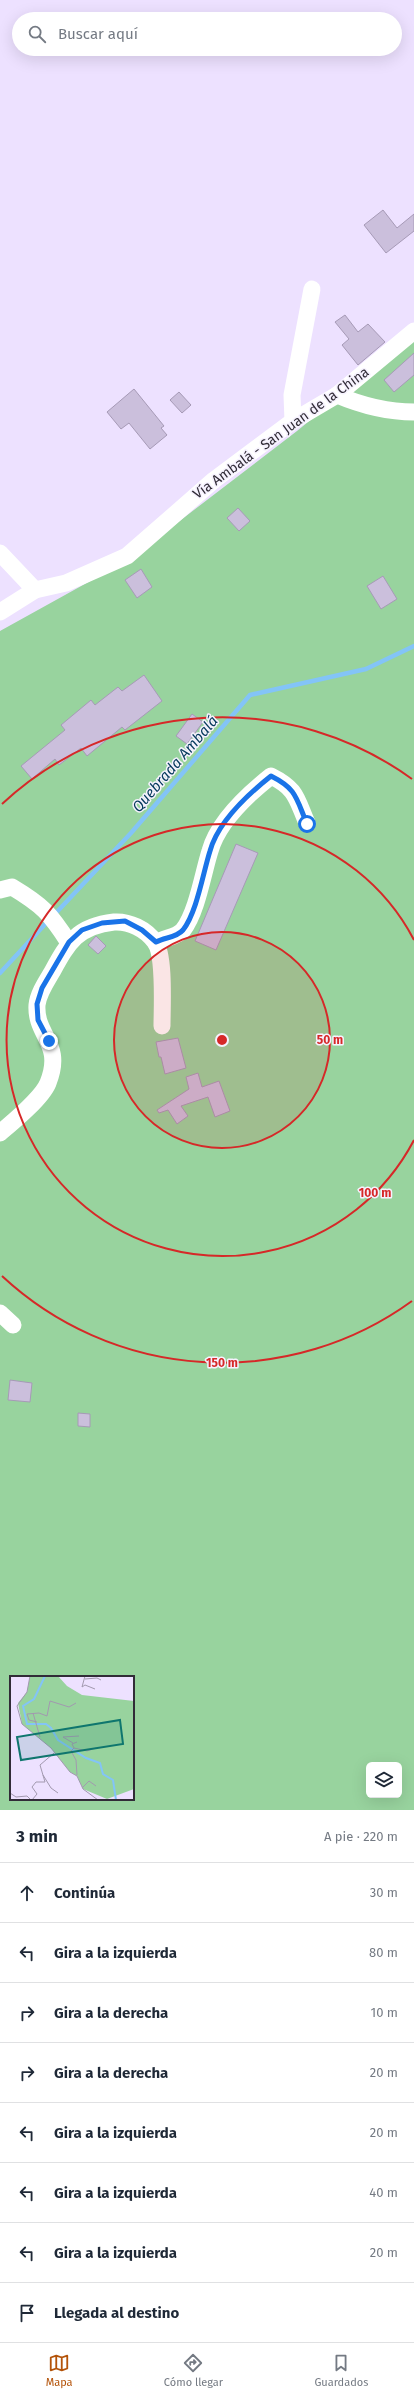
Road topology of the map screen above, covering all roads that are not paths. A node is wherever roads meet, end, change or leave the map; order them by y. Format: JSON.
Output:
{"nodes":[{"id":1,"x":312,"y":290,"type":"dead end"},
{"id":2,"x":414,"y":331,"type":"edge"},
{"id":3,"x":337,"y":395,"type":"junction"},
{"id":4,"x":414,"y":412,"type":"edge"},
{"id":5,"x":293,"y":420,"type":"junction"},
{"id":6,"x":0,"y":553,"type":"edge"},
{"id":7,"x":35,"y":590,"type":"junction"},
{"id":8,"x":0,"y":612,"type":"edge"},
{"id":9,"x":307,"y":824,"type":"dead end"},
{"id":10,"x":0,"y":890,"type":"edge"},
{"id":11,"x":69,"y":942,"type":"junction"},
{"id":12,"x":156,"y":942,"type":"junction"},
{"id":13,"x":162,"y":1026,"type":"dead end"},
{"id":14,"x":0,"y":1133,"type":"edge"},
{"id":15,"x":0,"y":1313,"type":"edge"},
{"id":16,"x":13,"y":1325,"type":"dead end"}],
"edges":[{"from":1,"to":5,"type":"street"},
{"from":2,"to":3,"type":"street","name":"Vía Ambalá - San Juan de la China"},
{"from":3,"to":4,"type":"street"},
{"from":3,"to":5,"type":"street","name":"Vía Ambalá - San Juan de la China"},
{"from":5,"to":7,"type":"street","name":"Vía Ambalá - San Juan de la China"},
{"from":6,"to":7,"type":"street"},
{"from":7,"to":8,"type":"street","name":"Vía Ambalá - San Juan de la China"},
{"from":9,"to":12,"type":"street"},
{"from":10,"to":11,"type":"street"},
{"from":11,"to":12,"type":"street"},
{"from":11,"to":14,"type":"street"},
{"from":12,"to":13,"type":"street"},
{"from":15,"to":16,"type":"street"}]}
